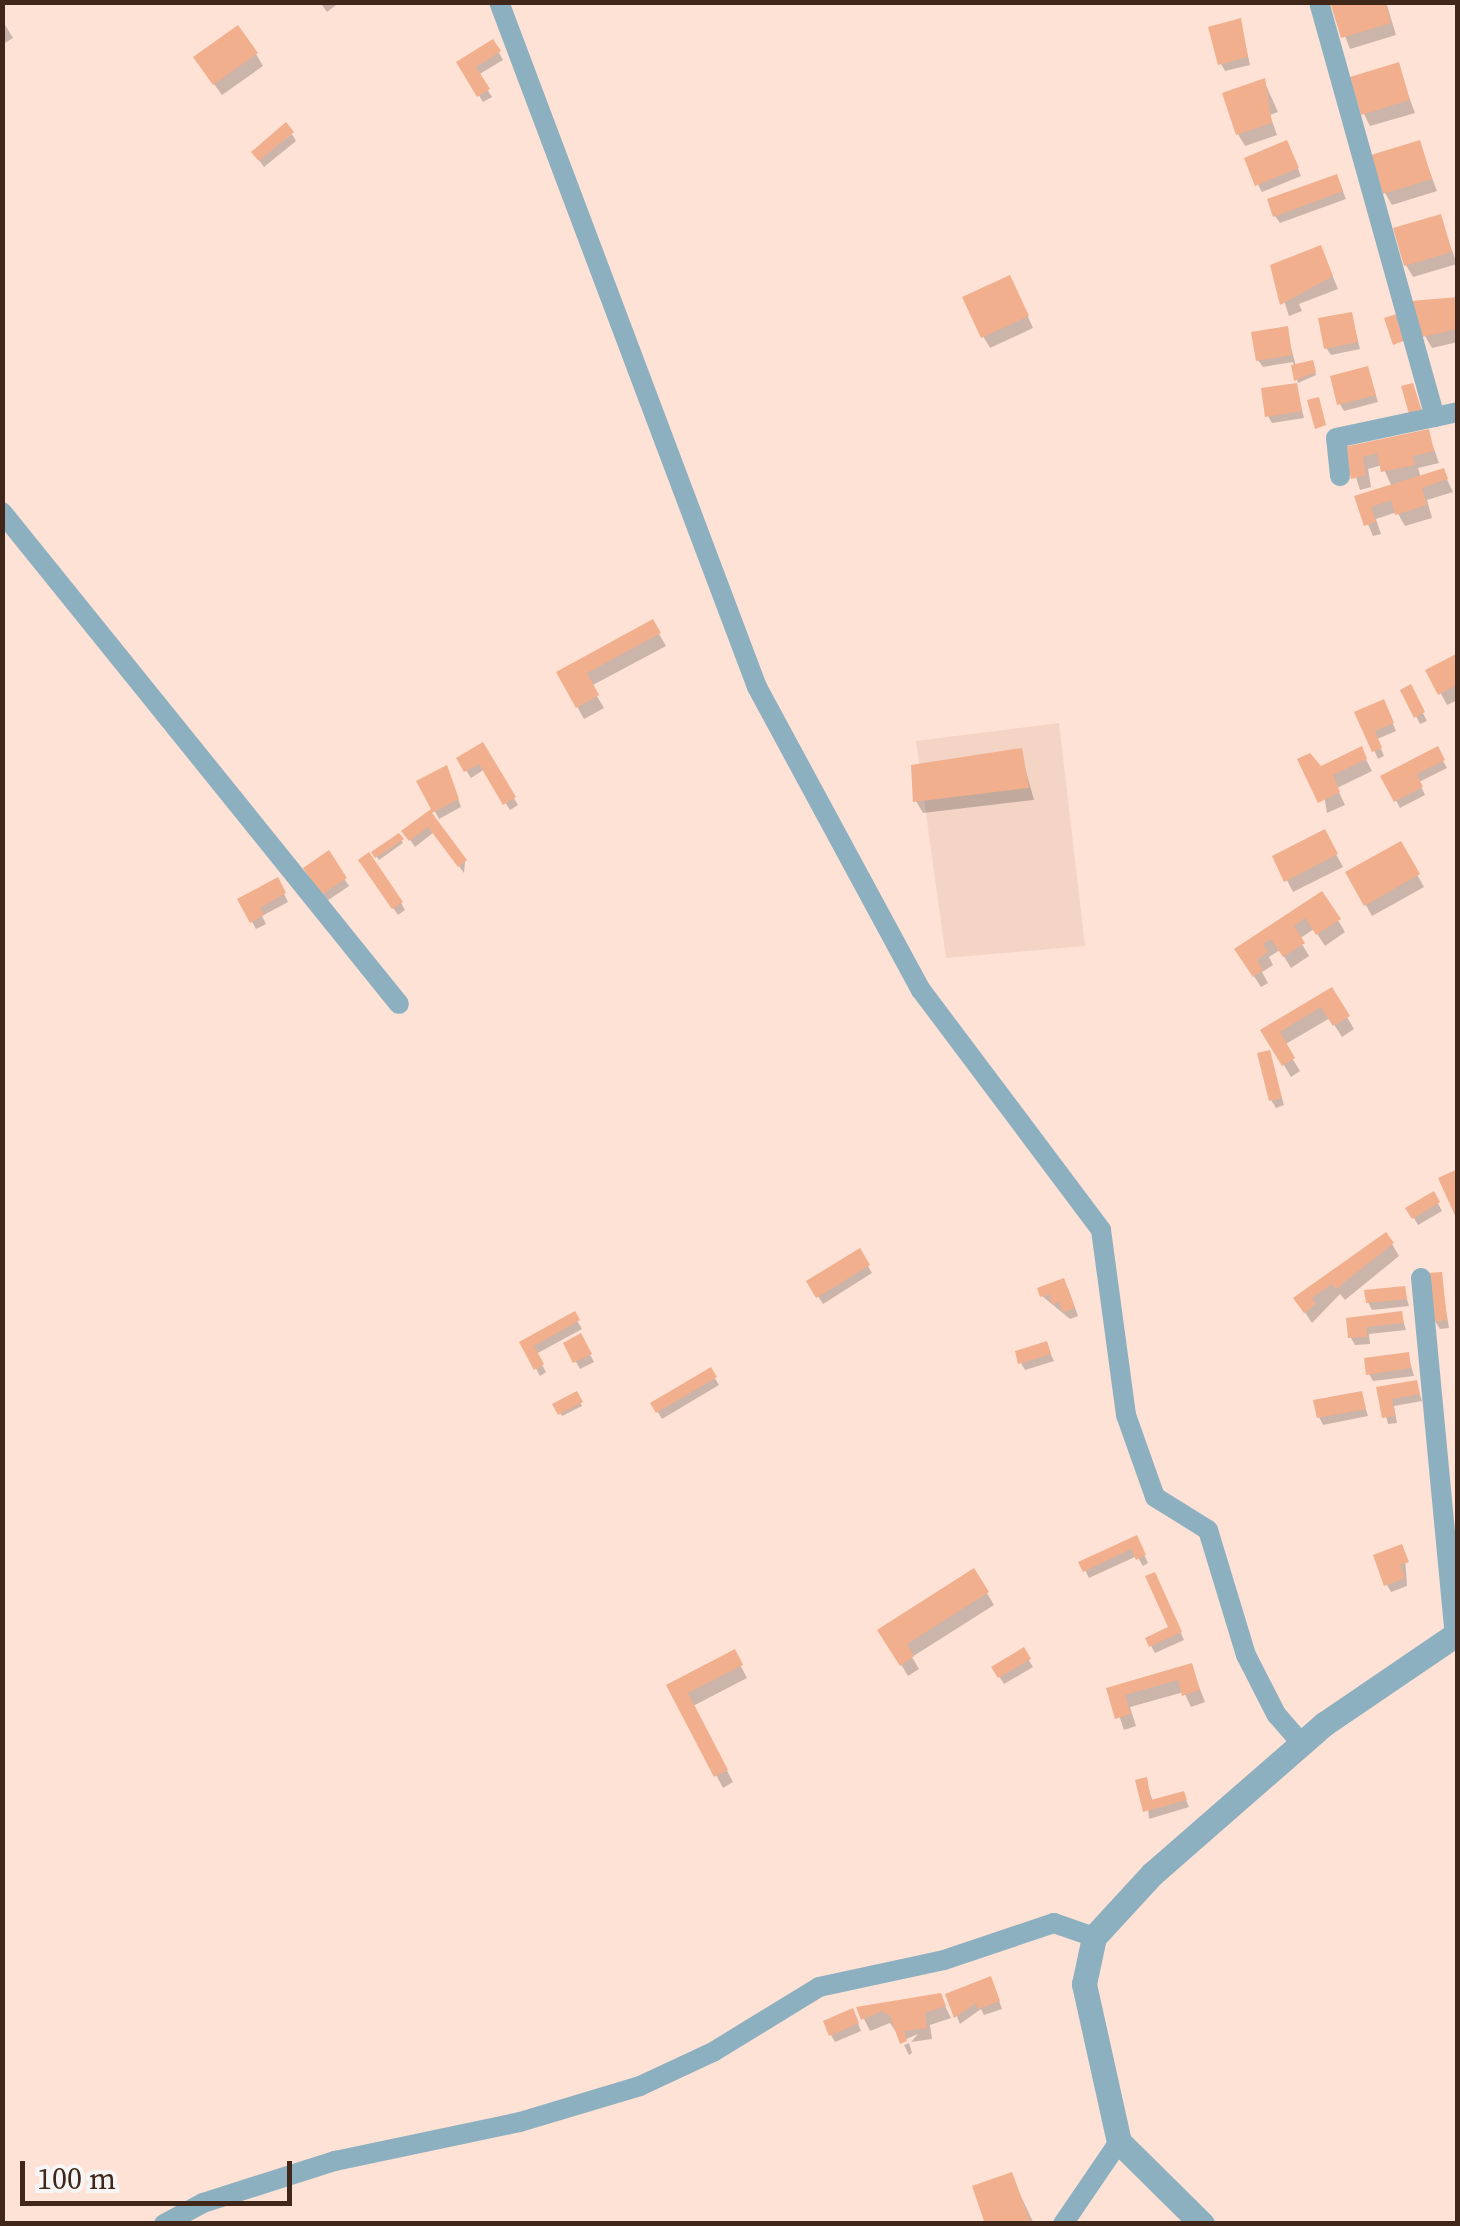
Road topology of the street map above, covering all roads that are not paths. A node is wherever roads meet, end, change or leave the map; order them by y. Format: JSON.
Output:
{"nodes":[{"id":1,"x":499,"y":2,"type":"edge"},
{"id":2,"x":1318,"y":2,"type":"edge"},
{"id":3,"x":1458,"y":412,"type":"edge"},
{"id":4,"x":1435,"y":417,"type":"junction"},
{"id":5,"x":1340,"y":476,"type":"dead end"},
{"id":6,"x":2,"y":512,"type":"edge"},
{"id":7,"x":400,"y":1004,"type":"dead end"},
{"id":8,"x":1421,"y":1278,"type":"dead end"},
{"id":9,"x":1456,"y":1634,"type":"edge"},
{"id":10,"x":1302,"y":1744,"type":"junction"},
{"id":11,"x":1094,"y":1937,"type":"junction"},
{"id":12,"x":1119,"y":2142,"type":"junction"},
{"id":13,"x":164,"y":2224,"type":"edge"},
{"id":14,"x":1063,"y":2224,"type":"edge"},
{"id":15,"x":1202,"y":2224,"type":"edge"}],
"edges":[{"from":1,"to":10,"type":"street"},
{"from":2,"to":4,"type":"street"},
{"from":3,"to":4,"type":"street"},
{"from":4,"to":5,"type":"street"},
{"from":6,"to":7,"type":"street"},
{"from":8,"to":9,"type":"street"},
{"from":9,"to":10,"type":"street"},
{"from":10,"to":11,"type":"street"},
{"from":11,"to":12,"type":"street"},
{"from":11,"to":13,"type":"street"},
{"from":12,"to":14,"type":"street"},
{"from":12,"to":15,"type":"street"}]}
